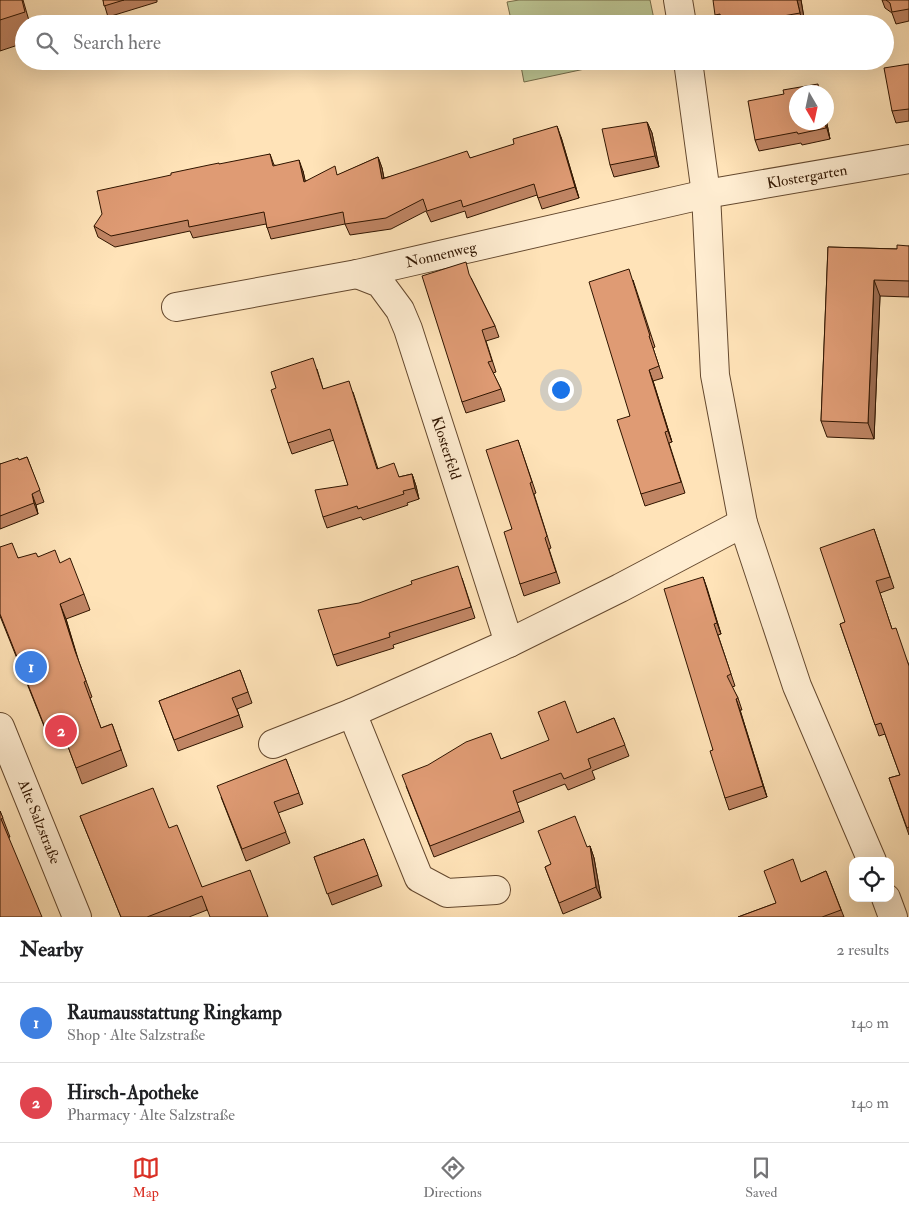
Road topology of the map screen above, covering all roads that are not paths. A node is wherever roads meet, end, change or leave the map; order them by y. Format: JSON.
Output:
{"nodes":[{"id":1,"x":678,"y":0,"type":"edge"},
{"id":2,"x":680,"y":15,"type":"edge"},
{"id":3,"x":689,"y":70,"type":"edge"},
{"id":4,"x":909,"y":159,"type":"edge"},
{"id":5,"x":706,"y":194,"type":"junction"},
{"id":6,"x":357,"y":274,"type":"junction"},
{"id":7,"x":176,"y":307,"type":"dead end"},
{"id":8,"x":743,"y":523,"type":"junction"},
{"id":9,"x":509,"y":643,"type":"junction"},
{"id":10,"x":352,"y":713,"type":"junction"},
{"id":11,"x":0,"y":727,"type":"edge"},
{"id":12,"x":273,"y":744,"type":"dead end"},
{"id":13,"x":870,"y":857,"type":"edge"},
{"id":14,"x":496,"y":890,"type":"dead end"},
{"id":15,"x":887,"y":902,"type":"edge"},
{"id":16,"x":77,"y":917,"type":"edge"},
{"id":17,"x":893,"y":917,"type":"edge"}],
"edges":[{"from":1,"to":2,"type":"street"},
{"from":3,"to":5,"type":"street"},
{"from":4,"to":5,"type":"street","name":"Klostergarten"},
{"from":5,"to":6,"type":"street","name":"Nonnenweg"},
{"from":5,"to":8,"type":"street"},
{"from":6,"to":7,"type":"street","name":"Nonnenweg"},
{"from":6,"to":9,"type":"street","name":"Klosterfeld"},
{"from":8,"to":9,"type":"street"},
{"from":8,"to":13,"type":"street"},
{"from":9,"to":10,"type":"street"},
{"from":10,"to":12,"type":"street"},
{"from":10,"to":14,"type":"street"},
{"from":11,"to":16,"type":"street","name":"Alte Salzstraße"},
{"from":15,"to":17,"type":"street"}]}
